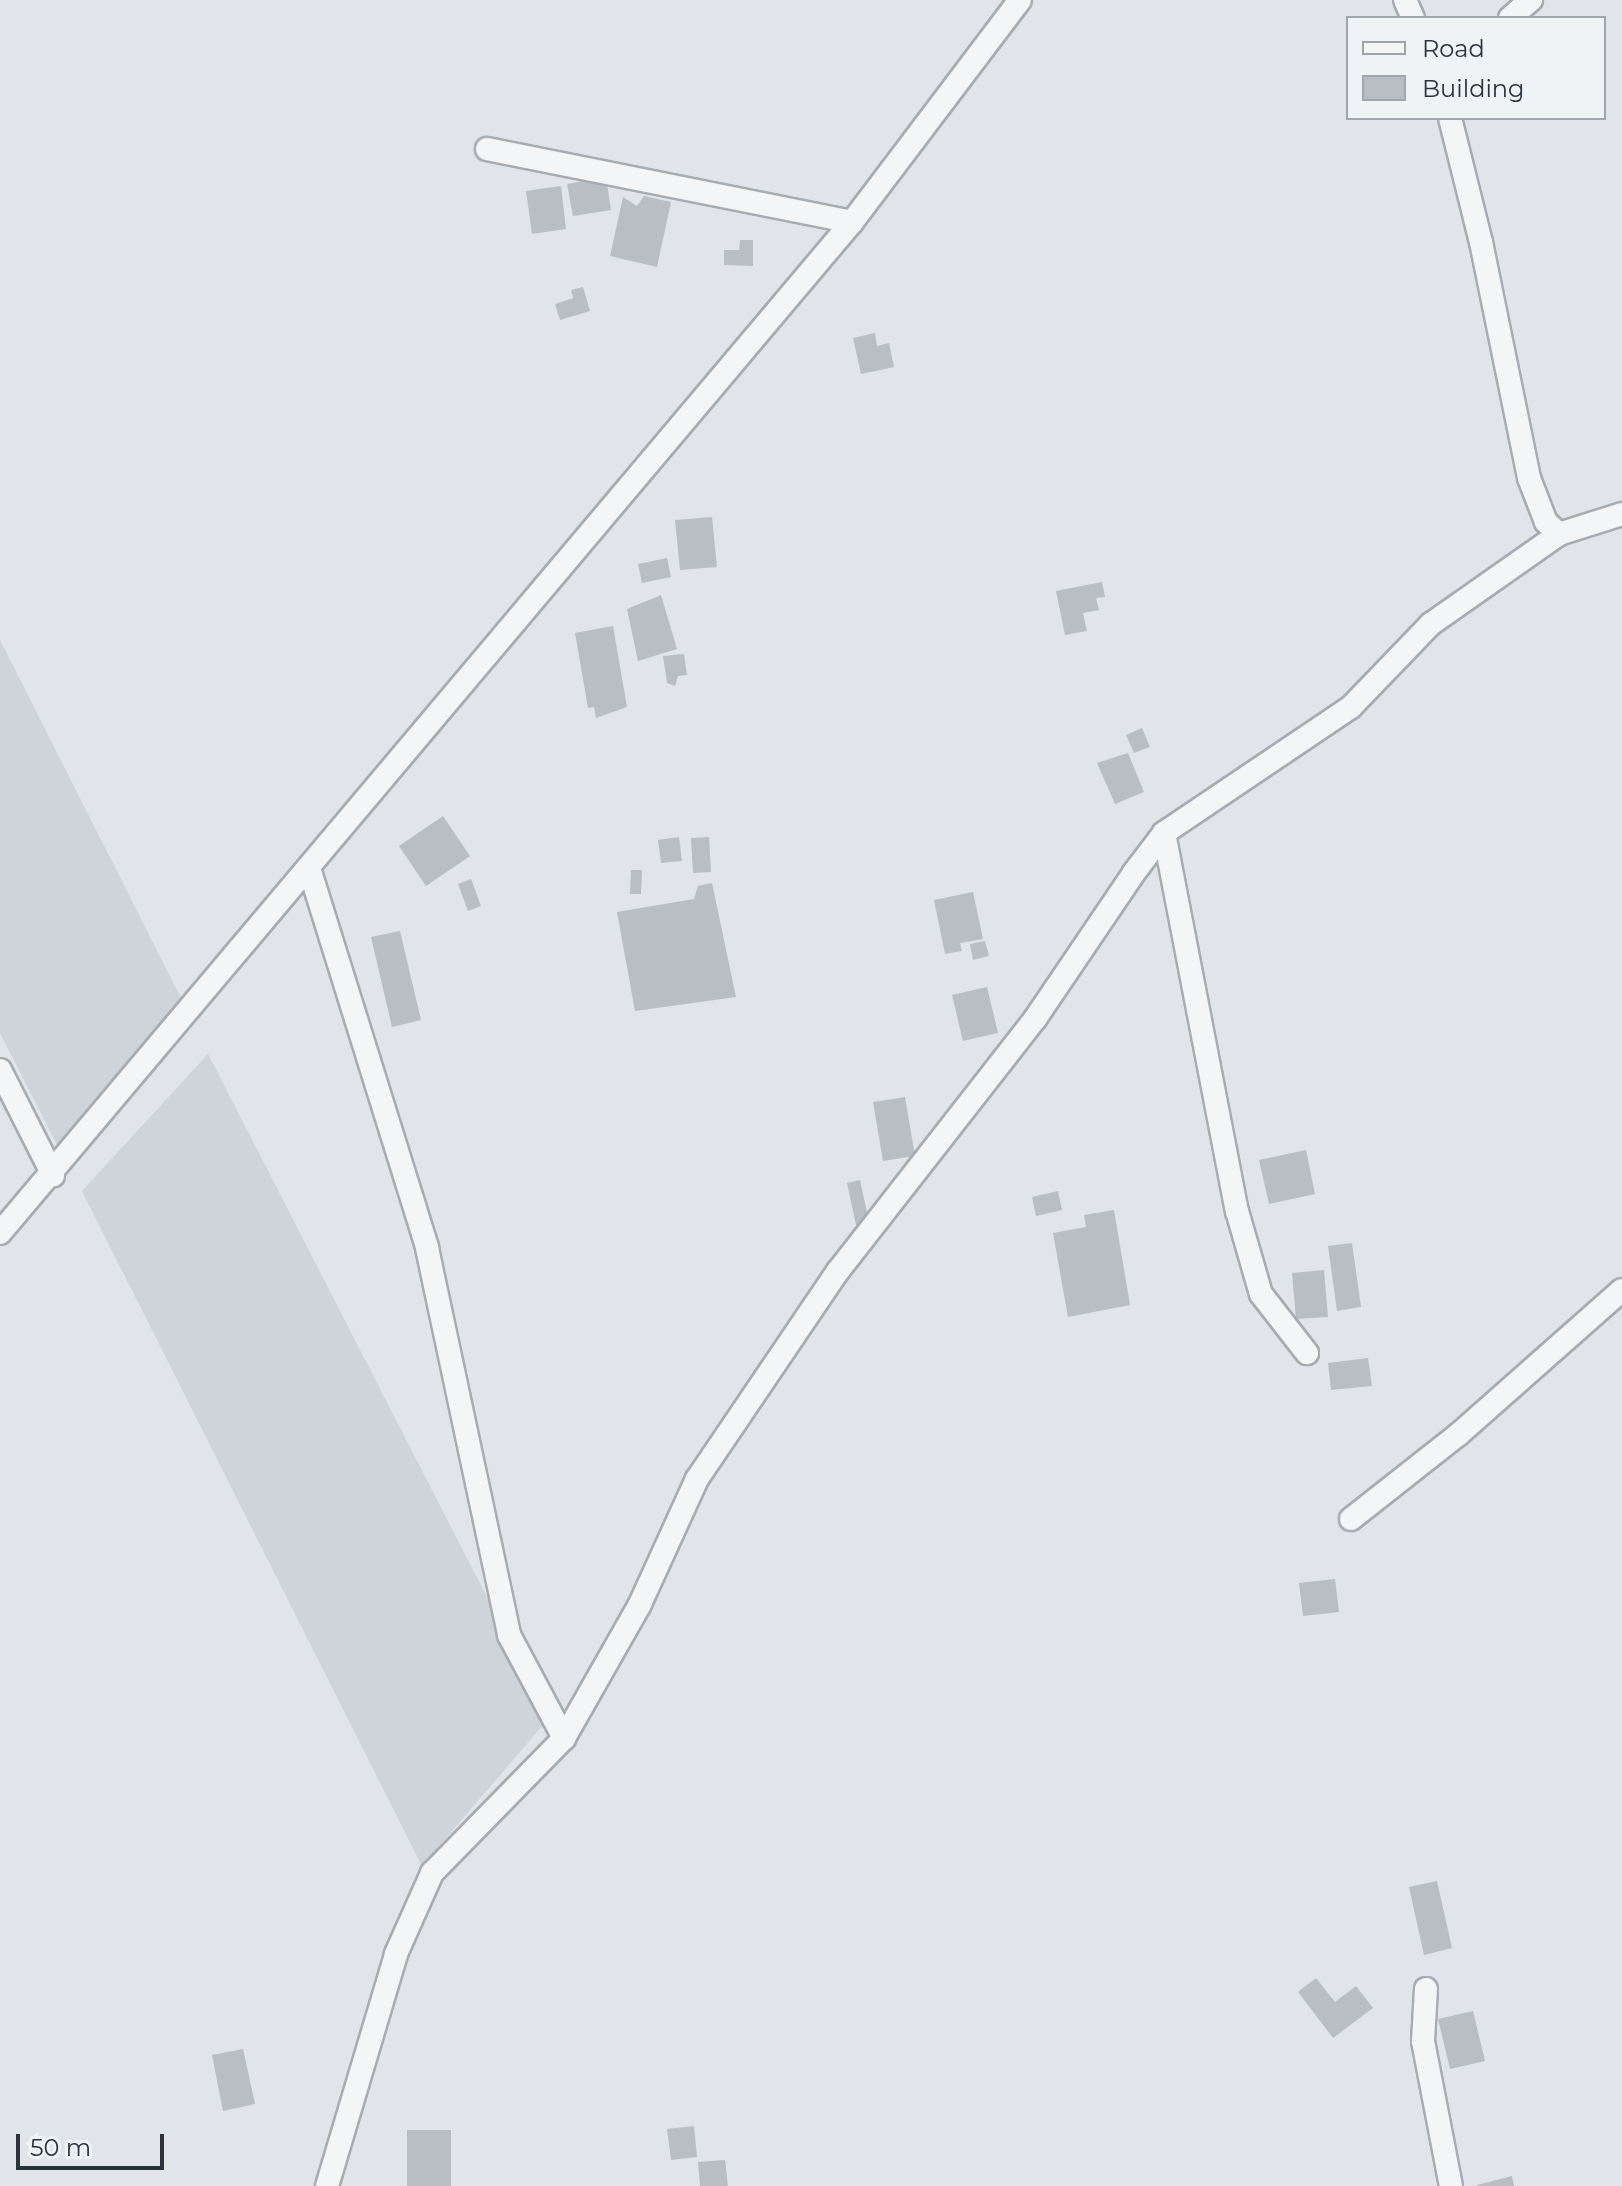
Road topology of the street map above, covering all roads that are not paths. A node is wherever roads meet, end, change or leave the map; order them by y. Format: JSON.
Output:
{"nodes":[{"id":1,"x":1020,"y":0,"type":"edge"},
{"id":2,"x":1531,"y":0,"type":"edge"},
{"id":3,"x":1512,"y":16,"type":"edge"},
{"id":4,"x":1450,"y":120,"type":"edge"},
{"id":5,"x":487,"y":149,"type":"dead end"},
{"id":6,"x":852,"y":222,"type":"junction"},
{"id":7,"x":1622,"y":514,"type":"edge"},
{"id":8,"x":1559,"y":534,"type":"junction"},
{"id":9,"x":1164,"y":833,"type":"junction"},
{"id":10,"x":309,"y":868,"type":"junction"},
{"id":11,"x":0,"y":1070,"type":"edge"},
{"id":12,"x":53,"y":1175,"type":"junction"},
{"id":13,"x":0,"y":1233,"type":"edge"},
{"id":14,"x":1622,"y":1290,"type":"edge"},
{"id":15,"x":1307,"y":1353,"type":"dead end"},
{"id":16,"x":1351,"y":1519,"type":"dead end"},
{"id":17,"x":564,"y":1738,"type":"junction"},
{"id":18,"x":1426,"y":1989,"type":"dead end"},
{"id":19,"x":327,"y":2186,"type":"edge"},
{"id":20,"x":1451,"y":2186,"type":"edge"}],
"edges":[{"from":1,"to":6,"type":"street"},
{"from":2,"to":3,"type":"street"},
{"from":4,"to":8,"type":"street"},
{"from":5,"to":6,"type":"street"},
{"from":6,"to":10,"type":"street"},
{"from":7,"to":8,"type":"street"},
{"from":8,"to":9,"type":"street"},
{"from":9,"to":15,"type":"street"},
{"from":9,"to":17,"type":"street"},
{"from":10,"to":12,"type":"street"},
{"from":10,"to":17,"type":"street"},
{"from":11,"to":12,"type":"street"},
{"from":12,"to":13,"type":"street"},
{"from":14,"to":16,"type":"street"},
{"from":17,"to":19,"type":"street"},
{"from":18,"to":20,"type":"street"}]}
